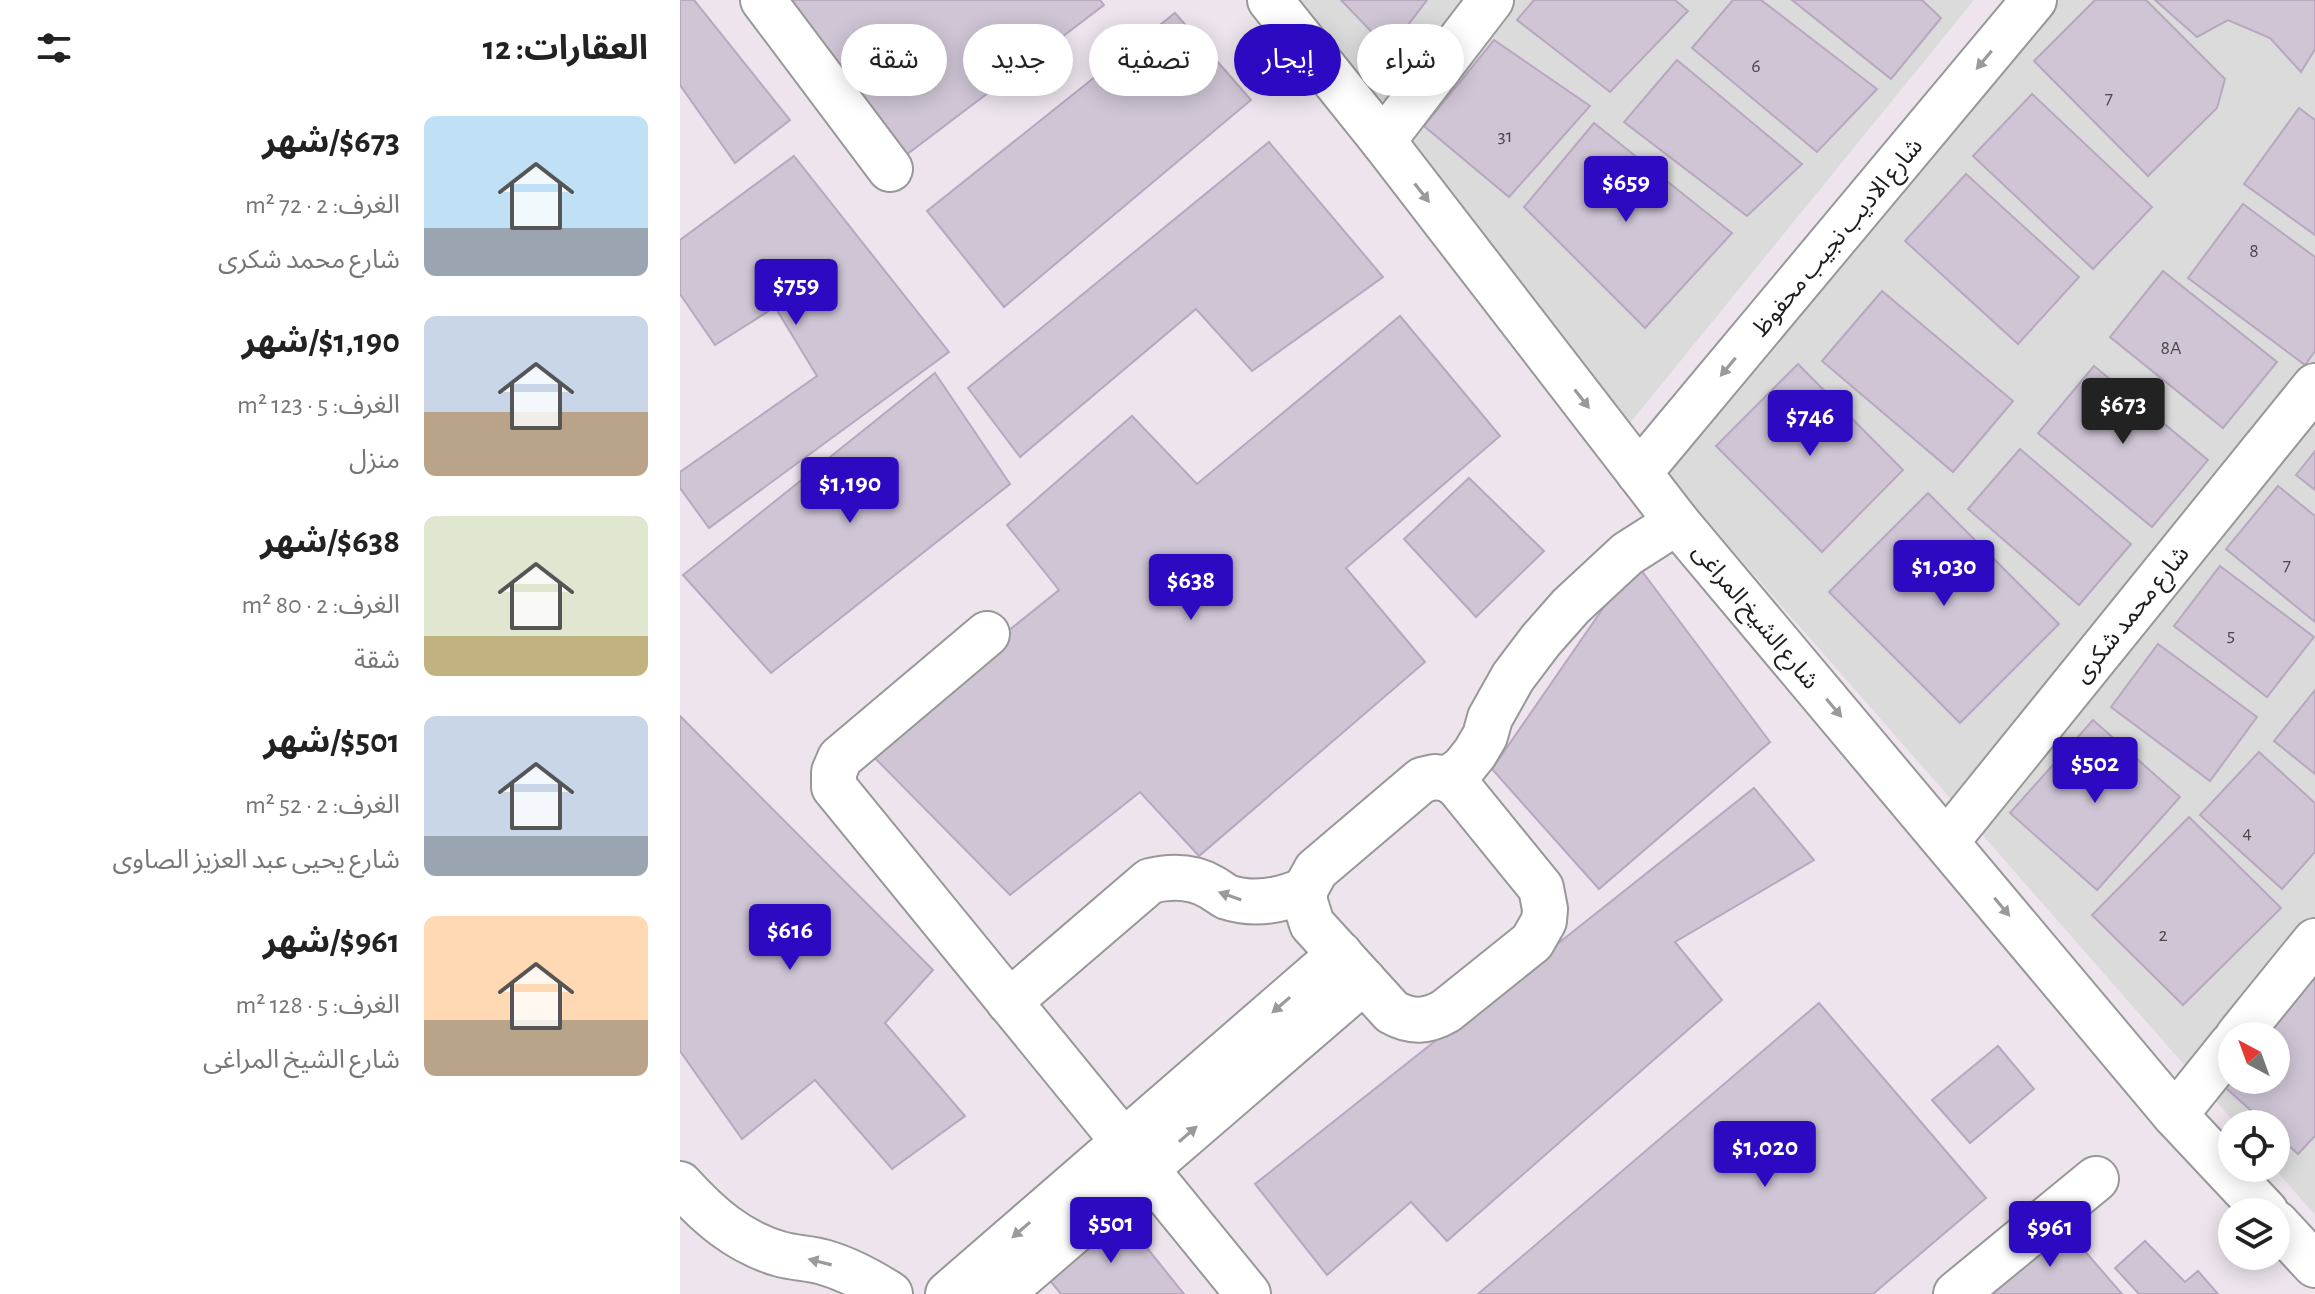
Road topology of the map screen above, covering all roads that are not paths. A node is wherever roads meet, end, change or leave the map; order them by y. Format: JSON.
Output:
{"nodes":[{"id":1,"x":763,"y":0,"type":"edge"},
{"id":2,"x":1270,"y":0,"type":"edge"},
{"id":3,"x":1491,"y":0,"type":"edge"},
{"id":4,"x":2034,"y":0,"type":"edge"},
{"id":5,"x":1383,"y":141,"type":"junction"},
{"id":6,"x":890,"y":169,"type":"dead end"},
{"id":7,"x":2315,"y":386,"type":"edge"},
{"id":8,"x":1639,"y":473,"type":"junction"},
{"id":9,"x":1677,"y":522,"type":"junction"},
{"id":10,"x":987,"y":634,"type":"dead end"},
{"id":11,"x":1448,"y":779,"type":"junction"},
{"id":12,"x":1947,"y":841,"type":"junction"},
{"id":13,"x":1305,"y":890,"type":"junction"},
{"id":14,"x":2315,"y":941,"type":"edge"},
{"id":15,"x":1352,"y":968,"type":"junction"},
{"id":16,"x":1009,"y":1002,"type":"junction"},
{"id":17,"x":2249,"y":1022,"type":"edge"},
{"id":18,"x":2218,"y":1061,"type":"edge"},
{"id":19,"x":2175,"y":1115,"type":"junction"},
{"id":20,"x":1135,"y":1156,"type":"junction"},
{"id":21,"x":2096,"y":1179,"type":"dead end"},
{"id":22,"x":680,"y":1184,"type":"edge"},
{"id":23,"x":2253,"y":1198,"type":"edge"},
{"id":24,"x":2290,"y":1238,"type":"edge"},
{"id":25,"x":2315,"y":1265,"type":"edge"},
{"id":26,"x":890,"y":1294,"type":"edge"},
{"id":27,"x":948,"y":1294,"type":"edge"},
{"id":28,"x":1001,"y":1294,"type":"edge"},
{"id":29,"x":1248,"y":1294,"type":"edge"},
{"id":30,"x":1956,"y":1294,"type":"edge"}],
"edges":[{"from":1,"to":6,"type":"street"},
{"from":2,"to":5,"type":"street","name":"شارع الشيخ المراغى"},
{"from":3,"to":5,"type":"street"},
{"from":4,"to":8,"type":"street","name":"شارع الاديب نجيب محفوظ","one_way":true},
{"from":5,"to":8,"type":"street","name":"شارع الشيخ المراغى","one_way":true},
{"from":7,"to":12,"type":"street","name":"شارع محمد شكرى"},
{"from":8,"to":9,"type":"street","name":"شارع الشيخ المراغى"},
{"from":9,"to":11,"type":"street"},
{"from":9,"to":12,"type":"street","name":"شارع الشيخ المراغى","one_way":true},
{"from":10,"to":16,"type":"street"},
{"from":11,"to":13,"type":"street"},
{"from":11,"to":15,"type":"street"},
{"from":12,"to":19,"type":"street","name":"شارع الشيخ المراغى","one_way":true},
{"from":13,"to":15,"type":"street"},
{"from":13,"to":16,"type":"street","one_way":true},
{"from":14,"to":17,"type":"street"},
{"from":15,"to":20,"type":"street"},
{"from":16,"to":20,"type":"street"},
{"from":18,"to":19,"type":"street"},
{"from":19,"to":23,"type":"street","name":"شارع الشيخ المراغى"},
{"from":20,"to":27,"type":"street","one_way":true},
{"from":20,"to":28,"type":"street"},
{"from":20,"to":29,"type":"street"},
{"from":21,"to":30,"type":"street"},
{"from":26,"to":22,"type":"street","one_way":true},
{"from":24,"to":25,"type":"street"}]}
